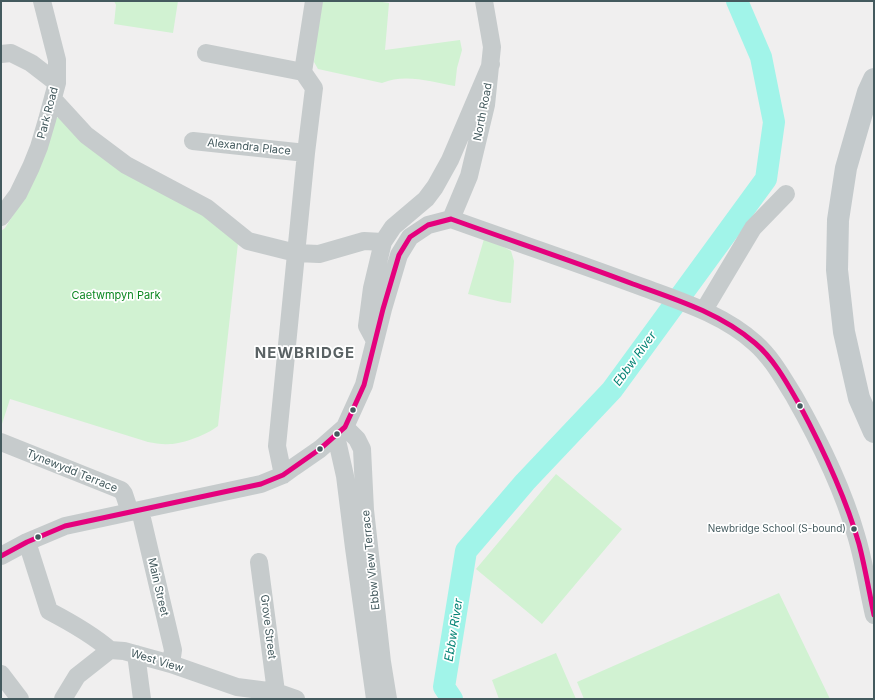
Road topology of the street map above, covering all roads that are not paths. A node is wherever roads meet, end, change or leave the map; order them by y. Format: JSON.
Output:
{"nodes":[{"id":1,"x":42,"y":1,"type":"edge"},
{"id":2,"x":314,"y":1,"type":"edge"},
{"id":3,"x":484,"y":1,"type":"edge"},
{"id":4,"x":1,"y":54,"type":"edge"},
{"id":5,"x":206,"y":54,"type":"dead end"},
{"id":6,"x":491,"y":64,"type":"junction"},
{"id":7,"x":303,"y":72,"type":"junction"},
{"id":8,"x":874,"y":79,"type":"edge"},
{"id":9,"x":55,"y":91,"type":"junction"},
{"id":10,"x":193,"y":141,"type":"dead end"},
{"id":11,"x":306,"y":153,"type":"junction"},
{"id":12,"x":786,"y":194,"type":"dead end"},
{"id":13,"x":1,"y":217,"type":"edge"},
{"id":14,"x":450,"y":219,"type":"junction"},
{"id":15,"x":383,"y":242,"type":"junction"},
{"id":16,"x":296,"y":253,"type":"junction"},
{"id":17,"x":699,"y":308,"type":"junction"},
{"id":18,"x":375,"y":341,"type":"junction"},
{"id":19,"x":341,"y":432,"type":"junction"},
{"id":20,"x":874,"y":432,"type":"edge"},
{"id":21,"x":1,"y":442,"type":"edge"},
{"id":22,"x":283,"y":475,"type":"junction"},
{"id":23,"x":135,"y":511,"type":"junction"},
{"id":24,"x":28,"y":542,"type":"junction"},
{"id":25,"x":1,"y":556,"type":"edge"},
{"id":26,"x":259,"y":562,"type":"dead end"},
{"id":27,"x":874,"y":615,"type":"edge"},
{"id":28,"x":110,"y":650,"type":"junction"},
{"id":29,"x":136,"y":654,"type":"junction"},
{"id":30,"x":171,"y":664,"type":"junction"},
{"id":31,"x":1,"y":674,"type":"edge"},
{"id":32,"x":276,"y":692,"type":"junction"},
{"id":33,"x":20,"y":699,"type":"edge"},
{"id":34,"x":63,"y":699,"type":"edge"},
{"id":35,"x":142,"y":699,"type":"edge"},
{"id":36,"x":296,"y":699,"type":"edge"},
{"id":37,"x":375,"y":699,"type":"edge"},
{"id":38,"x":388,"y":699,"type":"edge"}],
"edges":[{"from":1,"to":9,"type":"street","name":"Park Road"},
{"from":2,"to":7,"type":"street"},
{"from":3,"to":6,"type":"street","name":"North Road"},
{"from":4,"to":9,"type":"street"},
{"from":5,"to":7,"type":"street"},
{"from":6,"to":14,"type":"street","name":"North Road"},
{"from":6,"to":15,"type":"street"},
{"from":7,"to":11,"type":"street","name":"Alexandra Place"},
{"from":8,"to":20,"type":"main road"},
{"from":9,"to":13,"type":"street","name":"Park Road"},
{"from":9,"to":16,"type":"street"},
{"from":10,"to":11,"type":"street","name":"Alexandra Place"},
{"from":11,"to":16,"type":"street","name":"Alexandra Place"},
{"from":12,"to":17,"type":"street"},
{"from":14,"to":17,"type":"street"},
{"from":14,"to":18,"type":"street"},
{"from":15,"to":16,"type":"street"},
{"from":15,"to":18,"type":"street"},
{"from":16,"to":22,"type":"street","name":"Alexandra Place"},
{"from":17,"to":27,"type":"street"},
{"from":18,"to":19,"type":"street"},
{"from":19,"to":22,"type":"street"},
{"from":19,"to":37,"type":"street"},
{"from":19,"to":38,"type":"street","name":"Ebbw View Terrace"},
{"from":21,"to":23,"type":"street","name":"Tynewydd Terrace"},
{"from":22,"to":23,"type":"street"},
{"from":23,"to":24,"type":"street"},
{"from":23,"to":30,"type":"street","name":"Main Street"},
{"from":24,"to":25,"type":"street"},
{"from":24,"to":28,"type":"street"},
{"from":26,"to":32,"type":"street","name":"Grove Street"},
{"from":28,"to":29,"type":"street","name":"West View"},
{"from":28,"to":34,"type":"street"},
{"from":29,"to":30,"type":"street","name":"West View"},
{"from":29,"to":35,"type":"street"},
{"from":30,"to":32,"type":"street","name":"West View"},
{"from":31,"to":33,"type":"street"},
{"from":32,"to":36,"type":"street","name":"West View"}]}
